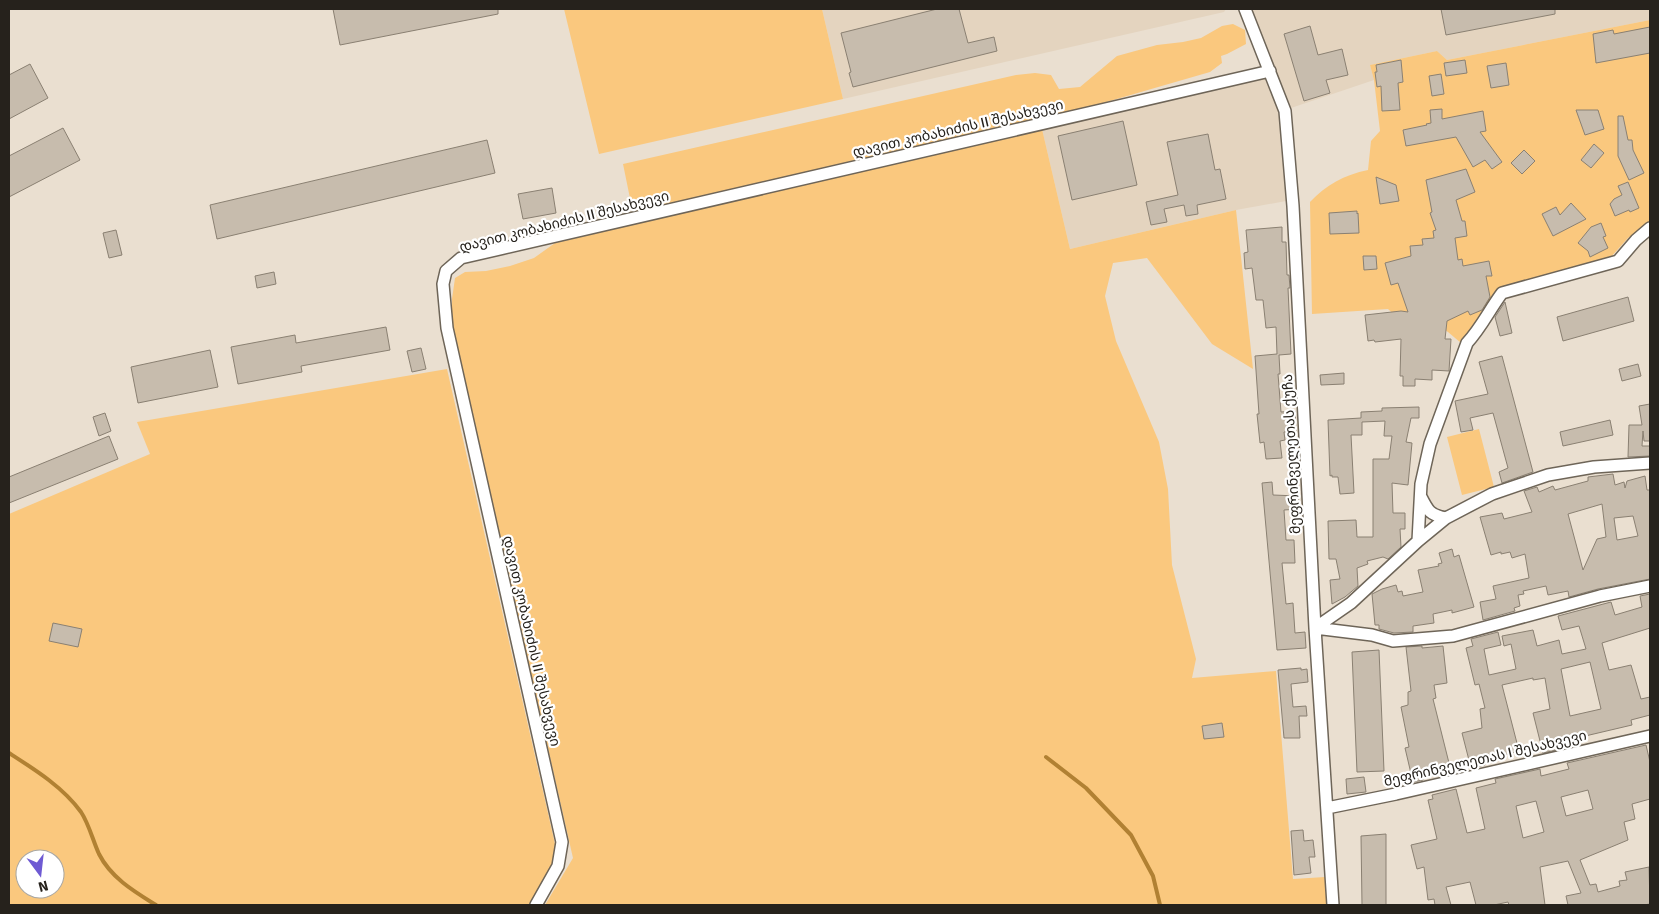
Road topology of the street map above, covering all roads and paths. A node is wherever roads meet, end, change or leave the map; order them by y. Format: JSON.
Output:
{"nodes":[{"id":1,"x":1245,"y":9,"type":"edge"},
{"id":2,"x":1270,"y":71,"type":"junction"},
{"id":3,"x":1650,"y":228,"type":"edge"},
{"id":4,"x":1650,"y":463,"type":"edge"},
{"id":5,"x":1420,"y":495,"type":"junction"},
{"id":6,"x":1446,"y":518,"type":"junction"},
{"id":7,"x":1418,"y":540,"type":"junction"},
{"id":8,"x":1650,"y":586,"type":"edge"},
{"id":9,"x":1316,"y":628,"type":"junction"},
{"id":10,"x":1650,"y":736,"type":"edge"},
{"id":11,"x":1327,"y":808,"type":"junction"},
{"id":12,"x":536,"y":905,"type":"edge"},
{"id":13,"x":1333,"y":905,"type":"edge"}],
"edges":[{"from":1,"to":2,"type":"street","name":"მეფრინველეთას ქუჩა"},
{"from":2,"to":9,"type":"street","name":"მეფრინველეთას ქუჩა"},
{"from":2,"to":12,"type":"street","name":"დავით კობახიძის II შესახვევი"},
{"from":3,"to":5,"type":"street"},
{"from":4,"to":6,"type":"street"},
{"from":5,"to":6,"type":"street"},
{"from":5,"to":7,"type":"street"},
{"from":6,"to":7,"type":"street"},
{"from":7,"to":9,"type":"street"},
{"from":8,"to":9,"type":"street"},
{"from":9,"to":11,"type":"street","name":"მეფრინველეთას ქუჩა"},
{"from":10,"to":11,"type":"street","name":"მეფრინველეთას I შესახვევი"},
{"from":11,"to":13,"type":"street","name":"მეფრინველეთას ქუჩა"}]}
